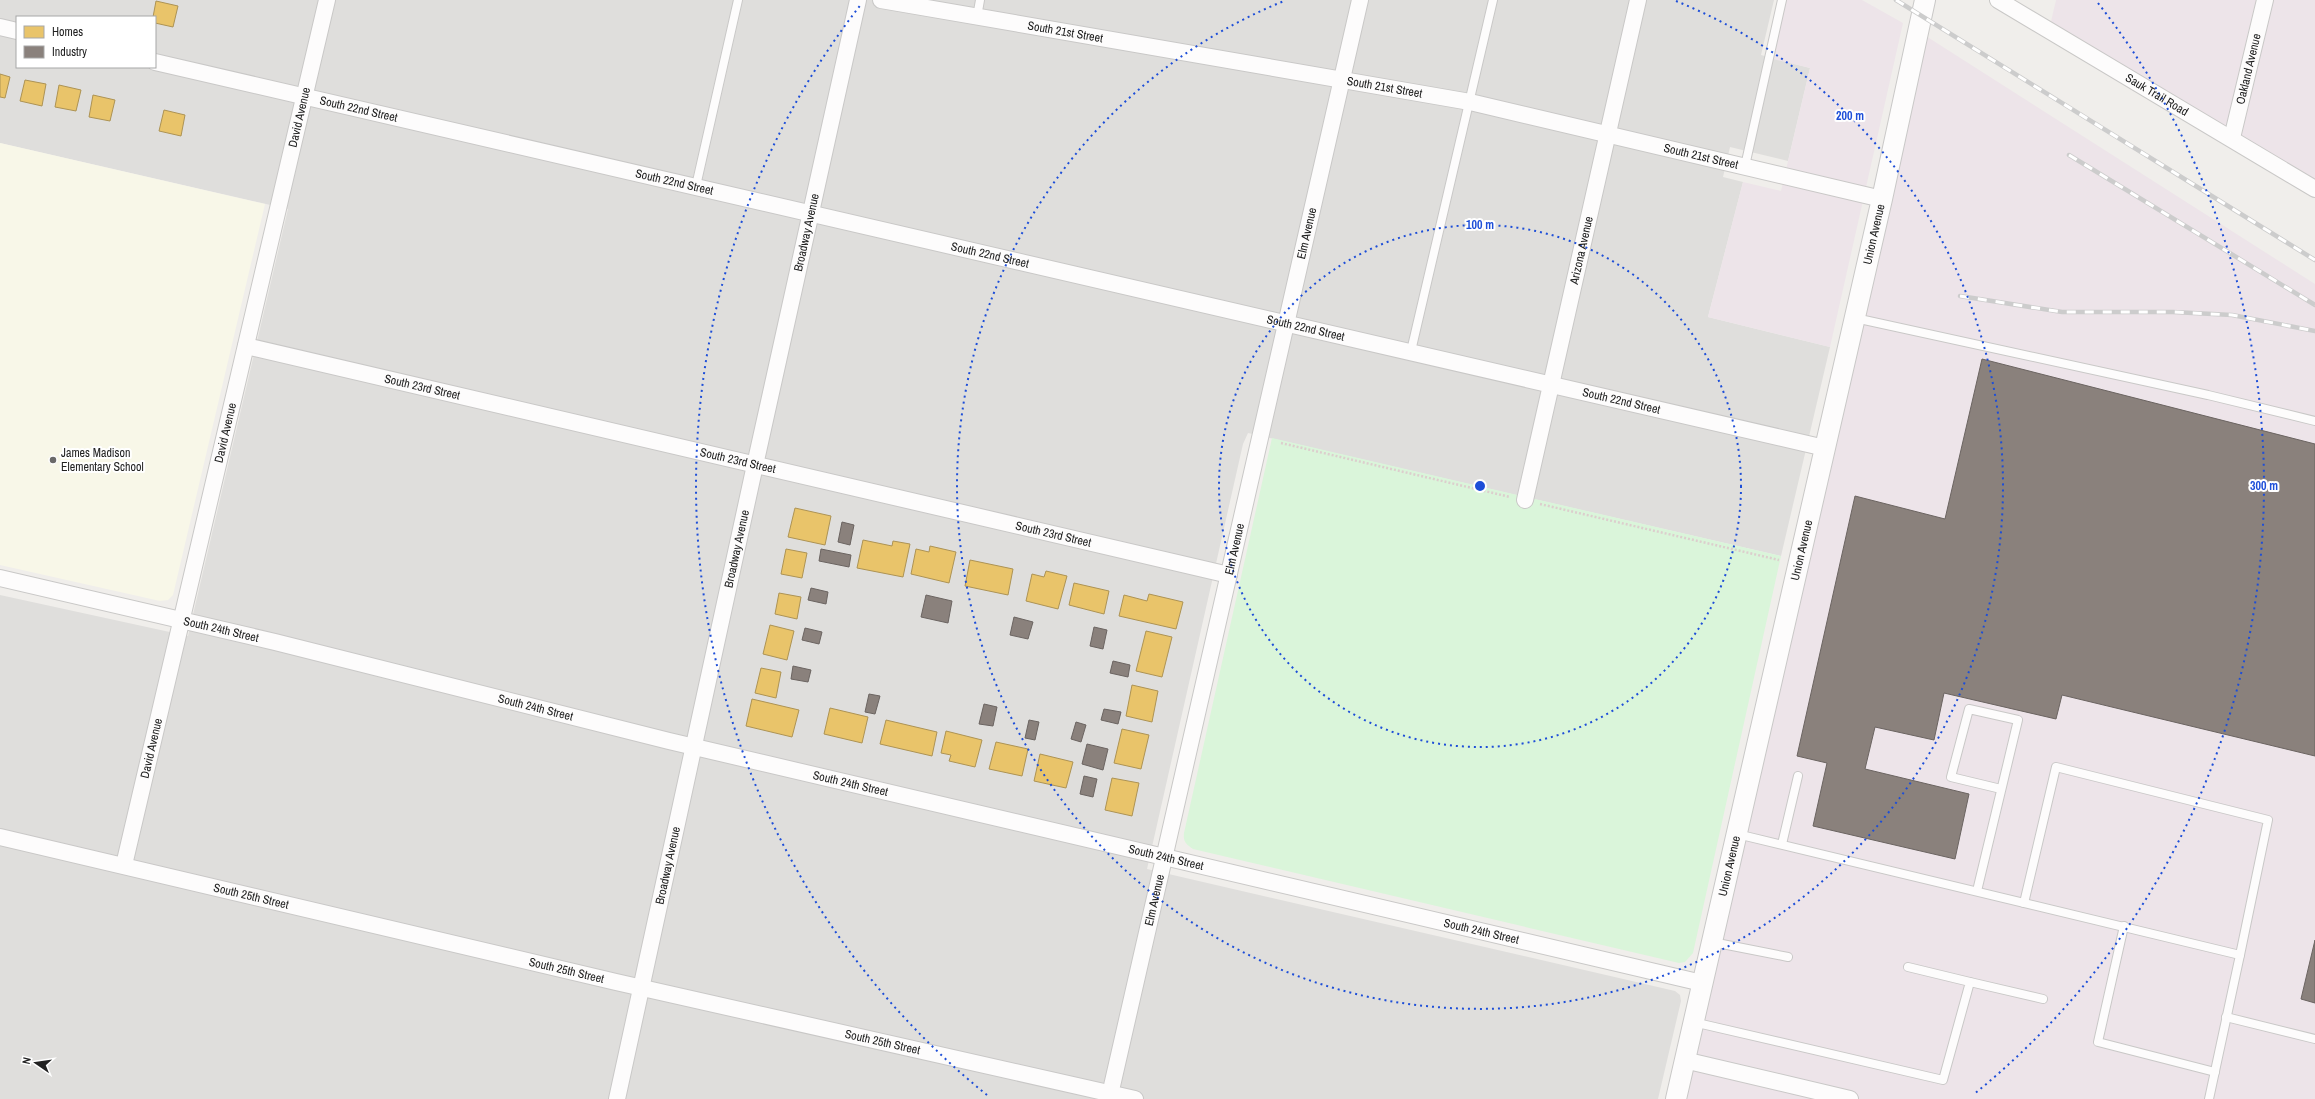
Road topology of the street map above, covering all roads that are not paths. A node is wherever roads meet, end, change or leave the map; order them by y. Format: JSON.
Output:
{"nodes":[{"id":1,"x":327,"y":0,"type":"edge"},
{"id":2,"x":738,"y":0,"type":"edge"},
{"id":3,"x":858,"y":0,"type":"edge"},
{"id":4,"x":882,"y":0,"type":"edge"},
{"id":5,"x":980,"y":0,"type":"edge"},
{"id":6,"x":1360,"y":0,"type":"edge"},
{"id":7,"x":1493,"y":0,"type":"edge"},
{"id":8,"x":1638,"y":0,"type":"edge"},
{"id":9,"x":1782,"y":0,"type":"edge"},
{"id":10,"x":1924,"y":0,"type":"edge"},
{"id":11,"x":1998,"y":0,"type":"edge"},
{"id":12,"x":2265,"y":0,"type":"edge"},
{"id":13,"x":977,"y":17,"type":"junction"},
{"id":14,"x":0,"y":27,"type":"edge"},
{"id":15,"x":16,"y":31,"type":"edge"},
{"id":16,"x":156,"y":62,"type":"edge"},
{"id":17,"x":1342,"y":79,"type":"junction"},
{"id":18,"x":304,"y":96,"type":"junction"},
{"id":19,"x":1470,"y":102,"type":"junction"},
{"id":20,"x":1608,"y":134,"type":"junction"},
{"id":21,"x":2232,"y":138,"type":"junction"},
{"id":22,"x":1745,"y":166,"type":"junction"},
{"id":23,"x":696,"y":186,"type":"junction"},
{"id":24,"x":2315,"y":189,"type":"edge"},
{"id":25,"x":1882,"y":199,"type":"junction"},
{"id":26,"x":812,"y":213,"type":"junction"},
{"id":27,"x":1855,"y":318,"type":"junction"},
{"id":28,"x":1287,"y":323,"type":"junction"},
{"id":29,"x":246,"y":346,"type":"junction"},
{"id":30,"x":1411,"y":351,"type":"junction"},
{"id":31,"x":1552,"y":384,"type":"junction"},
{"id":32,"x":2315,"y":421,"type":"edge"},
{"id":33,"x":1825,"y":448,"type":"junction"},
{"id":34,"x":755,"y":465,"type":"junction"},
{"id":35,"x":1525,"y":500,"type":"dead end"},
{"id":36,"x":1229,"y":575,"type":"junction"},
{"id":37,"x":0,"y":578,"type":"edge"},
{"id":38,"x":181,"y":620,"type":"junction"},
{"id":39,"x":694,"y":747,"type":"junction"},
{"id":40,"x":1798,"y":776,"type":"dead end"},
{"id":41,"x":2001,"y":789,"type":"junction"},
{"id":42,"x":1736,"y":833,"type":"junction"},
{"id":43,"x":0,"y":837,"type":"edge"},
{"id":44,"x":1782,"y":844,"type":"junction"},
{"id":45,"x":1164,"y":858,"type":"junction"},
{"id":46,"x":124,"y":865,"type":"junction"},
{"id":47,"x":1977,"y":891,"type":"junction"},
{"id":48,"x":2024,"y":903,"type":"junction"},
{"id":49,"x":2124,"y":926,"type":"junction"},
{"id":50,"x":1711,"y":941,"type":"junction"},
{"id":51,"x":2240,"y":955,"type":"junction"},
{"id":52,"x":1788,"y":957,"type":"dead end"},
{"id":53,"x":1908,"y":967,"type":"dead end"},
{"id":54,"x":1970,"y":982,"type":"junction"},
{"id":55,"x":1702,"y":983,"type":"junction"},
{"id":56,"x":642,"y":987,"type":"junction"},
{"id":57,"x":2043,"y":1000,"type":"dead end"},
{"id":58,"x":2226,"y":1017,"type":"junction"},
{"id":59,"x":1693,"y":1022,"type":"junction"},
{"id":60,"x":2315,"y":1039,"type":"edge"},
{"id":61,"x":1684,"y":1060,"type":"junction"},
{"id":62,"x":2215,"y":1072,"type":"junction"},
{"id":63,"x":1109,"y":1096,"type":"edge"},
{"id":64,"x":617,"y":1099,"type":"edge"},
{"id":65,"x":1135,"y":1099,"type":"edge"},
{"id":66,"x":1676,"y":1099,"type":"edge"},
{"id":67,"x":1850,"y":1099,"type":"edge"},
{"id":68,"x":2209,"y":1099,"type":"edge"}],
"edges":[{"from":1,"to":18,"type":"street","name":"David Avenue"},
{"from":2,"to":23,"type":"lane"},
{"from":3,"to":26,"type":"street","name":"Broadway Avenue"},
{"from":4,"to":13,"type":"street","name":"South 21st Street"},
{"from":5,"to":13,"type":"lane"},
{"from":6,"to":17,"type":"street","name":"Elm Avenue"},
{"from":7,"to":19,"type":"lane"},
{"from":8,"to":20,"type":"street","name":"Arizona Avenue"},
{"from":9,"to":22,"type":"lane"},
{"from":10,"to":25,"type":"street","name":"Union Avenue"},
{"from":11,"to":21,"type":"street","name":"Sauk Trail Road"},
{"from":12,"to":21,"type":"street","name":"Oakland Avenue"},
{"from":13,"to":17,"type":"street","name":"South 21st Street"},
{"from":14,"to":15,"type":"street"},
{"from":16,"to":18,"type":"street","name":"South 22nd Street"},
{"from":17,"to":19,"type":"street","name":"South 21st Street"},
{"from":17,"to":28,"type":"street","name":"Elm Avenue"},
{"from":18,"to":23,"type":"street","name":"South 22nd Street"},
{"from":18,"to":29,"type":"street","name":"David Avenue"},
{"from":19,"to":20,"type":"street","name":"South 21st Street"},
{"from":19,"to":30,"type":"lane"},
{"from":20,"to":22,"type":"street","name":"South 21st Street"},
{"from":20,"to":31,"type":"street","name":"Arizona Avenue"},
{"from":21,"to":24,"type":"street","name":"Sauk Trail Road"},
{"from":22,"to":25,"type":"street","name":"South 21st Street"},
{"from":23,"to":26,"type":"street","name":"South 22nd Street"},
{"from":25,"to":27,"type":"street","name":"Union Avenue"},
{"from":26,"to":28,"type":"street","name":"South 22nd Street"},
{"from":26,"to":34,"type":"street","name":"Broadway Avenue"},
{"from":27,"to":32,"type":"lane"},
{"from":27,"to":33,"type":"street","name":"Union Avenue"},
{"from":28,"to":30,"type":"street","name":"South 22nd Street"},
{"from":28,"to":36,"type":"street","name":"Elm Avenue"},
{"from":29,"to":34,"type":"street","name":"South 23rd Street"},
{"from":29,"to":38,"type":"street","name":"David Avenue"},
{"from":30,"to":31,"type":"street","name":"South 22nd Street"},
{"from":31,"to":33,"type":"street","name":"South 22nd Street"},
{"from":31,"to":35,"type":"street","name":"Arizona Avenue"},
{"from":33,"to":42,"type":"street","name":"Union Avenue"},
{"from":34,"to":36,"type":"street","name":"South 23rd Street"},
{"from":34,"to":39,"type":"street","name":"Broadway Avenue"},
{"from":36,"to":45,"type":"street","name":"Elm Avenue"},
{"from":37,"to":38,"type":"street","name":"South 24th Street"},
{"from":38,"to":39,"type":"street","name":"South 24th Street"},
{"from":38,"to":46,"type":"street","name":"David Avenue"},
{"from":39,"to":45,"type":"street","name":"South 24th Street"},
{"from":39,"to":56,"type":"street","name":"Broadway Avenue"},
{"from":40,"to":44,"type":"lane"},
{"from":41,"to":41,"type":"lane"},
{"from":41,"to":47,"type":"lane"},
{"from":42,"to":44,"type":"lane"},
{"from":42,"to":50,"type":"street","name":"Union Avenue"},
{"from":43,"to":46,"type":"street","name":"South 25th Street"},
{"from":44,"to":47,"type":"lane"},
{"from":45,"to":55,"type":"street","name":"South 24th Street"},
{"from":45,"to":63,"type":"street","name":"Elm Avenue"},
{"from":46,"to":56,"type":"street","name":"South 25th Street"},
{"from":47,"to":48,"type":"lane"},
{"from":48,"to":49,"type":"lane"},
{"from":48,"to":51,"type":"lane"},
{"from":49,"to":51,"type":"lane"},
{"from":49,"to":62,"type":"lane"},
{"from":50,"to":52,"type":"lane"},
{"from":50,"to":55,"type":"street","name":"Union Avenue"},
{"from":51,"to":58,"type":"lane"},
{"from":53,"to":54,"type":"lane"},
{"from":54,"to":57,"type":"lane"},
{"from":54,"to":59,"type":"lane"},
{"from":55,"to":59,"type":"street","name":"Union Avenue"},
{"from":56,"to":63,"type":"street","name":"South 25th Street"},
{"from":56,"to":64,"type":"street","name":"Broadway Avenue"},
{"from":58,"to":60,"type":"lane"},
{"from":58,"to":62,"type":"lane"},
{"from":59,"to":61,"type":"street","name":"Union Avenue"},
{"from":61,"to":66,"type":"street","name":"Union Avenue"},
{"from":61,"to":67,"type":"street"},
{"from":62,"to":68,"type":"lane"},
{"from":63,"to":65,"type":"street","name":"South 25th Street"}]}
